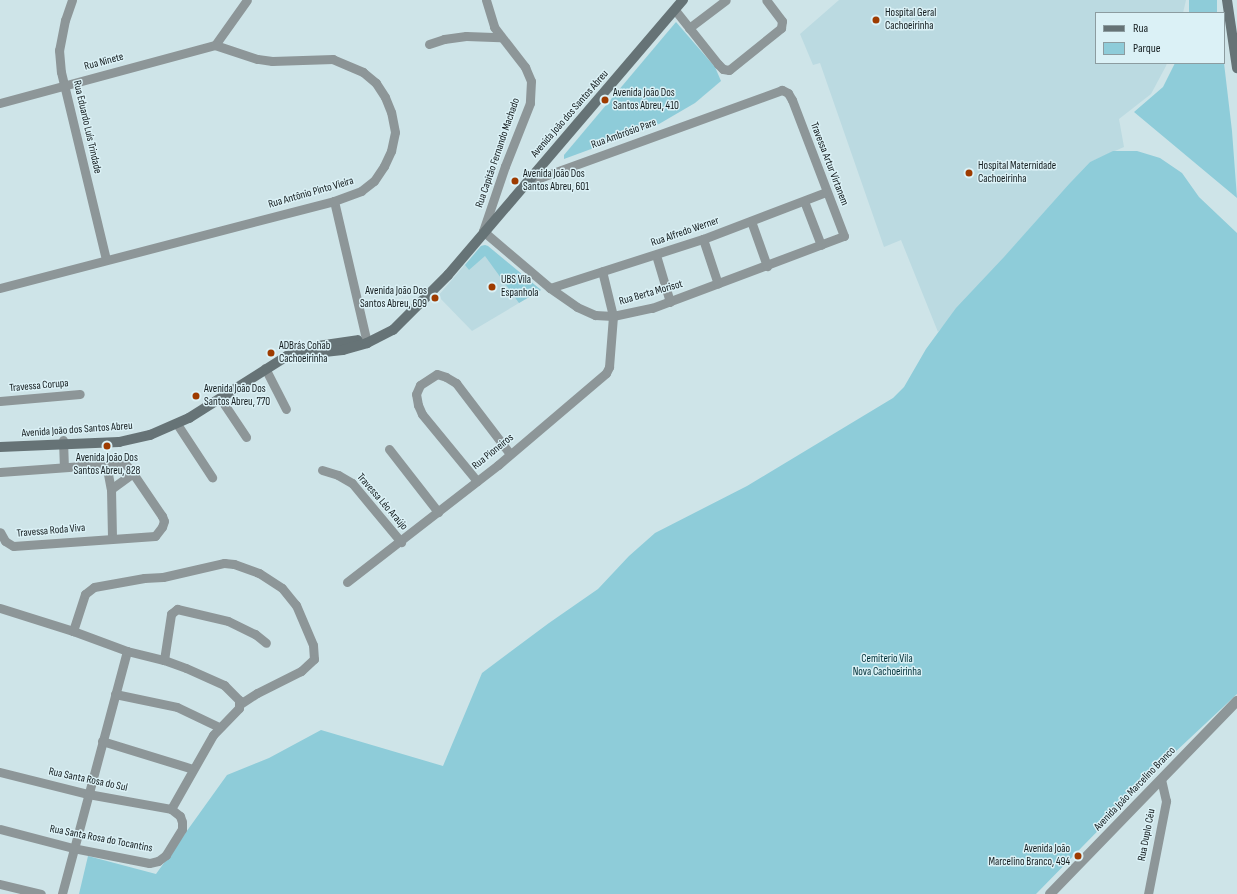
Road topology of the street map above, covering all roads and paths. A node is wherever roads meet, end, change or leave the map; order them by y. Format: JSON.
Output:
{"nodes":[{"id":1,"x":72,"y":0,"type":"edge"},
{"id":2,"x":247,"y":0,"type":"edge"},
{"id":3,"x":486,"y":0,"type":"edge"},
{"id":4,"x":683,"y":0,"type":"edge"},
{"id":5,"x":726,"y":0,"type":"edge"},
{"id":6,"x":766,"y":0,"type":"edge"},
{"id":7,"x":1228,"y":0,"type":"edge"},
{"id":8,"x":674,"y":10,"type":"junction"},
{"id":9,"x":689,"y":28,"type":"junction"},
{"id":10,"x":500,"y":37,"type":"junction"},
{"id":11,"x":429,"y":44,"type":"dead end"},
{"id":12,"x":215,"y":45,"type":"junction"},
{"id":13,"x":1237,"y":68,"type":"edge"},
{"id":14,"x":65,"y":85,"type":"junction"},
{"id":15,"x":792,"y":100,"type":"joint"},
{"id":16,"x":0,"y":103,"type":"edge"},
{"id":17,"x":528,"y":182,"type":"junction"},
{"id":18,"x":826,"y":192,"type":"junction"},
{"id":19,"x":334,"y":201,"type":"junction"},
{"id":20,"x":804,"y":201,"type":"junction"},
{"id":21,"x":751,"y":221,"type":"junction"},
{"id":22,"x":483,"y":231,"type":"junction"},
{"id":23,"x":844,"y":236,"type":"joint"},
{"id":24,"x":703,"y":239,"type":"junction"},
{"id":25,"x":821,"y":245,"type":"junction"},
{"id":26,"x":656,"y":255,"type":"junction"},
{"id":27,"x":106,"y":260,"type":"junction"},
{"id":28,"x":767,"y":266,"type":"junction"},
{"id":29,"x":602,"y":271,"type":"junction"},
{"id":30,"x":718,"y":284,"type":"junction"},
{"id":31,"x":0,"y":288,"type":"edge"},
{"id":32,"x":550,"y":288,"type":"junction"},
{"id":33,"x":670,"y":302,"type":"junction"},
{"id":34,"x":613,"y":316,"type":"junction"},
{"id":35,"x":368,"y":341,"type":"junction"},
{"id":36,"x":266,"y":368,"type":"junction"},
{"id":37,"x":80,"y":394,"type":"dead end"},
{"id":38,"x":220,"y":398,"type":"junction"},
{"id":39,"x":0,"y":401,"type":"edge"},
{"id":40,"x":286,"y":410,"type":"dead end"},
{"id":41,"x":177,"y":424,"type":"junction"},
{"id":42,"x":246,"y":437,"type":"dead end"},
{"id":43,"x":0,"y":442,"type":"edge"},
{"id":44,"x":63,"y":442,"type":"junction"},
{"id":45,"x":0,"y":447,"type":"edge"},
{"id":46,"x":389,"y":448,"type":"dead end"},
{"id":47,"x":510,"y":454,"type":"junction"},
{"id":48,"x":106,"y":464,"type":"junction"},
{"id":49,"x":64,"y":467,"type":"junction"},
{"id":50,"x":322,"y":470,"type":"dead end"},
{"id":51,"x":0,"y":472,"type":"edge"},
{"id":52,"x":133,"y":473,"type":"junction"},
{"id":53,"x":212,"y":477,"type":"dead end"},
{"id":54,"x":477,"y":481,"type":"junction"},
{"id":55,"x":110,"y":490,"type":"junction"},
{"id":56,"x":438,"y":512,"type":"junction"},
{"id":57,"x":0,"y":532,"type":"edge"},
{"id":58,"x":112,"y":538,"type":"junction"},
{"id":59,"x":401,"y":542,"type":"junction"},
{"id":60,"x":347,"y":582,"type":"dead end"},
{"id":61,"x":0,"y":608,"type":"edge"},
{"id":62,"x":73,"y":631,"type":"junction"},
{"id":63,"x":266,"y":643,"type":"dead end"},
{"id":64,"x":127,"y":651,"type":"junction"},
{"id":65,"x":164,"y":660,"type":"junction"},
{"id":66,"x":115,"y":694,"type":"junction"},
{"id":67,"x":1237,"y":701,"type":"edge"},
{"id":68,"x":240,"y":704,"type":"junction"},
{"id":69,"x":219,"y":727,"type":"junction"},
{"id":70,"x":102,"y":741,"type":"junction"},
{"id":71,"x":193,"y":769,"type":"junction"},
{"id":72,"x":0,"y":772,"type":"edge"},
{"id":73,"x":1161,"y":780,"type":"junction"},
{"id":74,"x":88,"y":794,"type":"junction"},
{"id":75,"x":171,"y":809,"type":"junction"},
{"id":76,"x":0,"y":829,"type":"edge"},
{"id":77,"x":73,"y":848,"type":"junction"},
{"id":78,"x":0,"y":884,"type":"edge"},
{"id":79,"x":41,"y":894,"type":"edge"},
{"id":80,"x":62,"y":894,"type":"edge"},
{"id":81,"x":1050,"y":894,"type":"edge"},
{"id":82,"x":1148,"y":894,"type":"edge"}],
"edges":[{"from":1,"to":14,"type":"street","name":"Rua Eduardo Luís Trindade"},
{"from":2,"to":12,"type":"street"},
{"from":3,"to":10,"type":"street","name":"Rua Capitão Fernando Machado"},
{"from":4,"to":8,"type":"main road","name":"Avenida João dos Santos Abreu"},
{"from":5,"to":9,"type":"street"},
{"from":6,"to":9,"type":"street"},
{"from":7,"to":13,"type":"main road"},
{"from":8,"to":9,"type":"street"},
{"from":8,"to":17,"type":"main road","name":"Avenida João dos Santos Abreu"},
{"from":10,"to":11,"type":"street"},
{"from":10,"to":22,"type":"street","name":"Rua Capitão Fernando Machado"},
{"from":12,"to":14,"type":"street","name":"Rua Ninete"},
{"from":12,"to":19,"type":"street","name":"Rua Antônio Pinto Vieira"},
{"from":14,"to":16,"type":"street","name":"Rua Ninete"},
{"from":14,"to":27,"type":"street","name":"Rua Eduardo Luís Trindade"},
{"from":15,"to":17,"type":"street","name":"Rua Ambrósio Pare"},
{"from":15,"to":18,"type":"street","name":"Travessa Artur Virtanem"},
{"from":17,"to":22,"type":"main road","name":"Avenida João dos Santos Abreu"},
{"from":18,"to":20,"type":"street","name":"Rua Alfredo Werner"},
{"from":18,"to":23,"type":"street","name":"Travessa Artur Virtanem"},
{"from":19,"to":27,"type":"street","name":"Rua Antônio Pinto Vieira"},
{"from":19,"to":35,"type":"street"},
{"from":20,"to":21,"type":"street","name":"Rua Alfredo Werner"},
{"from":20,"to":25,"type":"street"},
{"from":21,"to":24,"type":"street","name":"Rua Alfredo Werner"},
{"from":21,"to":28,"type":"street"},
{"from":22,"to":32,"type":"street","name":"Rua Berta Morisot"},
{"from":22,"to":35,"type":"main road","name":"Avenida João dos Santos Abreu"},
{"from":23,"to":25,"type":"street","name":"Rua Berta Morisot"},
{"from":24,"to":26,"type":"street","name":"Rua Alfredo Werner"},
{"from":24,"to":30,"type":"street"},
{"from":25,"to":28,"type":"street","name":"Rua Berta Morisot"},
{"from":26,"to":29,"type":"street","name":"Rua Alfredo Werner"},
{"from":26,"to":33,"type":"street"},
{"from":27,"to":31,"type":"street","name":"Rua Antônio Pinto Vieira"},
{"from":28,"to":30,"type":"street","name":"Rua Berta Morisot"},
{"from":29,"to":32,"type":"street","name":"Rua Alfredo Werner"},
{"from":29,"to":34,"type":"street","name":"Rua Pioneiros"},
{"from":30,"to":33,"type":"street","name":"Rua Berta Morisot"},
{"from":32,"to":34,"type":"street","name":"Rua Berta Morisot"},
{"from":33,"to":34,"type":"street","name":"Rua Berta Morisot"},
{"from":34,"to":47,"type":"street","name":"Rua Pioneiros"},
{"from":35,"to":36,"type":"main road","name":"Avenida João dos Santos Abreu"},
{"from":35,"to":44,"type":"main road","name":"Avenida João dos Santos Abreu"},
{"from":36,"to":38,"type":"main road","name":"Avenida João dos Santos Abreu"},
{"from":36,"to":40,"type":"street"},
{"from":37,"to":39,"type":"street","name":"Travessa Corupa"},
{"from":38,"to":41,"type":"main road","name":"Avenida João dos Santos Abreu"},
{"from":38,"to":42,"type":"street"},
{"from":41,"to":44,"type":"main road","name":"Avenida João dos Santos Abreu"},
{"from":41,"to":53,"type":"street"},
{"from":43,"to":44,"type":"main road","name":"Avenida João dos Santos Abreu"},
{"from":44,"to":45,"type":"main road","name":"Avenida João dos Santos Abreu"},
{"from":44,"to":49,"type":"street"},
{"from":46,"to":56,"type":"street"},
{"from":47,"to":54,"type":"street","name":"Rua Pioneiros"},
{"from":47,"to":54,"type":"street"},
{"from":48,"to":49,"type":"street","name":"Travessa Roda Viva"},
{"from":48,"to":52,"type":"street","name":"Travessa Roda Viva"},
{"from":48,"to":55,"type":"street"},
{"from":49,"to":51,"type":"street","name":"Travessa Roda Viva"},
{"from":50,"to":59,"type":"street","name":"Travessa Léo Araújo"},
{"from":52,"to":55,"type":"street"},
{"from":52,"to":58,"type":"street","name":"Travessa Roda Viva"},
{"from":54,"to":56,"type":"street","name":"Rua Pioneiros"},
{"from":55,"to":58,"type":"street"},
{"from":56,"to":59,"type":"street","name":"Rua Pioneiros"},
{"from":57,"to":58,"type":"street","name":"Travessa Roda Viva"},
{"from":59,"to":60,"type":"street","name":"Rua Pioneiros"},
{"from":61,"to":62,"type":"street"},
{"from":62,"to":64,"type":"street"},
{"from":62,"to":68,"type":"street"},
{"from":63,"to":65,"type":"street"},
{"from":64,"to":65,"type":"street"},
{"from":64,"to":66,"type":"street"},
{"from":65,"to":68,"type":"street"},
{"from":66,"to":69,"type":"street"},
{"from":66,"to":70,"type":"street"},
{"from":67,"to":73,"type":"street","name":"Avenida João Marcelino Branco"},
{"from":68,"to":69,"type":"street"},
{"from":69,"to":71,"type":"street"},
{"from":70,"to":71,"type":"street"},
{"from":70,"to":74,"type":"street"},
{"from":71,"to":75,"type":"street"},
{"from":72,"to":74,"type":"street","name":"Rua Santa Rosa do Sul"},
{"from":73,"to":81,"type":"street","name":"Avenida João Marcelino Branco"},
{"from":73,"to":82,"type":"street","name":"Rua Duplo Céu"},
{"from":74,"to":75,"type":"street","name":"Rua Santa Rosa do Sul"},
{"from":74,"to":77,"type":"street"},
{"from":75,"to":77,"type":"street","name":"Rua Santa Rosa do Tocantins"},
{"from":76,"to":77,"type":"street","name":"Rua Santa Rosa do Tocantins"},
{"from":77,"to":80,"type":"street"},
{"from":78,"to":79,"type":"street"}]}
